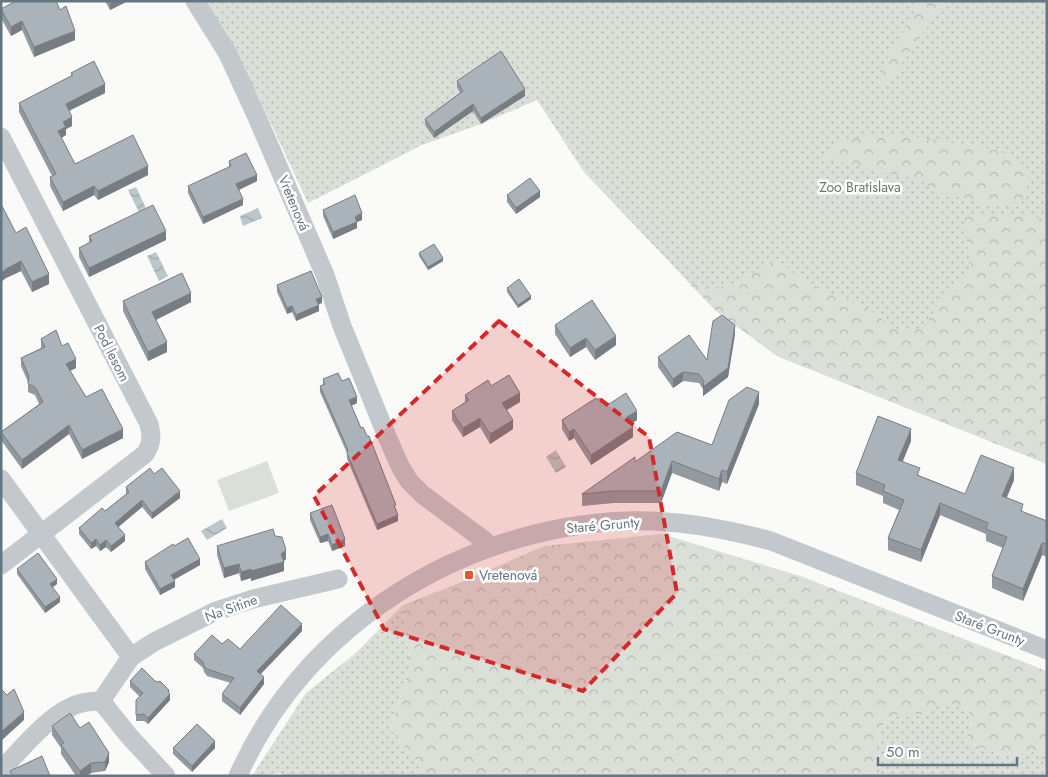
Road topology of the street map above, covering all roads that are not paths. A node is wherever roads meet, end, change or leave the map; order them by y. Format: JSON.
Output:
{"nodes":[{"id":1,"x":195,"y":1,"type":"edge"},
{"id":2,"x":1,"y":137,"type":"edge"},
{"id":3,"x":1,"y":479,"type":"edge"},
{"id":4,"x":42,"y":534,"type":"junction"},
{"id":5,"x":490,"y":547,"type":"junction"},
{"id":6,"x":1,"y":565,"type":"edge"},
{"id":7,"x":338,"y":579,"type":"dead end"},
{"id":8,"x":1047,"y":650,"type":"edge"},
{"id":9,"x":131,"y":657,"type":"junction"},
{"id":10,"x":101,"y":700,"type":"junction"},
{"id":11,"x":1,"y":770,"type":"edge"},
{"id":12,"x":166,"y":776,"type":"edge"},
{"id":13,"x":238,"y":776,"type":"edge"}],
"edges":[{"from":1,"to":5,"type":"street","name":"Vretenová"},
{"from":2,"to":4,"type":"street","name":"Pod lesom"},
{"from":3,"to":4,"type":"street"},
{"from":4,"to":6,"type":"street"},
{"from":4,"to":9,"type":"street"},
{"from":5,"to":8,"type":"street","name":"Staré Grunty"},
{"from":5,"to":13,"type":"street","name":"Staré Grunty"},
{"from":7,"to":9,"type":"street","name":"Na Sitine"},
{"from":9,"to":10,"type":"street","name":"Na Sitine"},
{"from":10,"to":11,"type":"street"},
{"from":10,"to":12,"type":"street"}]}
